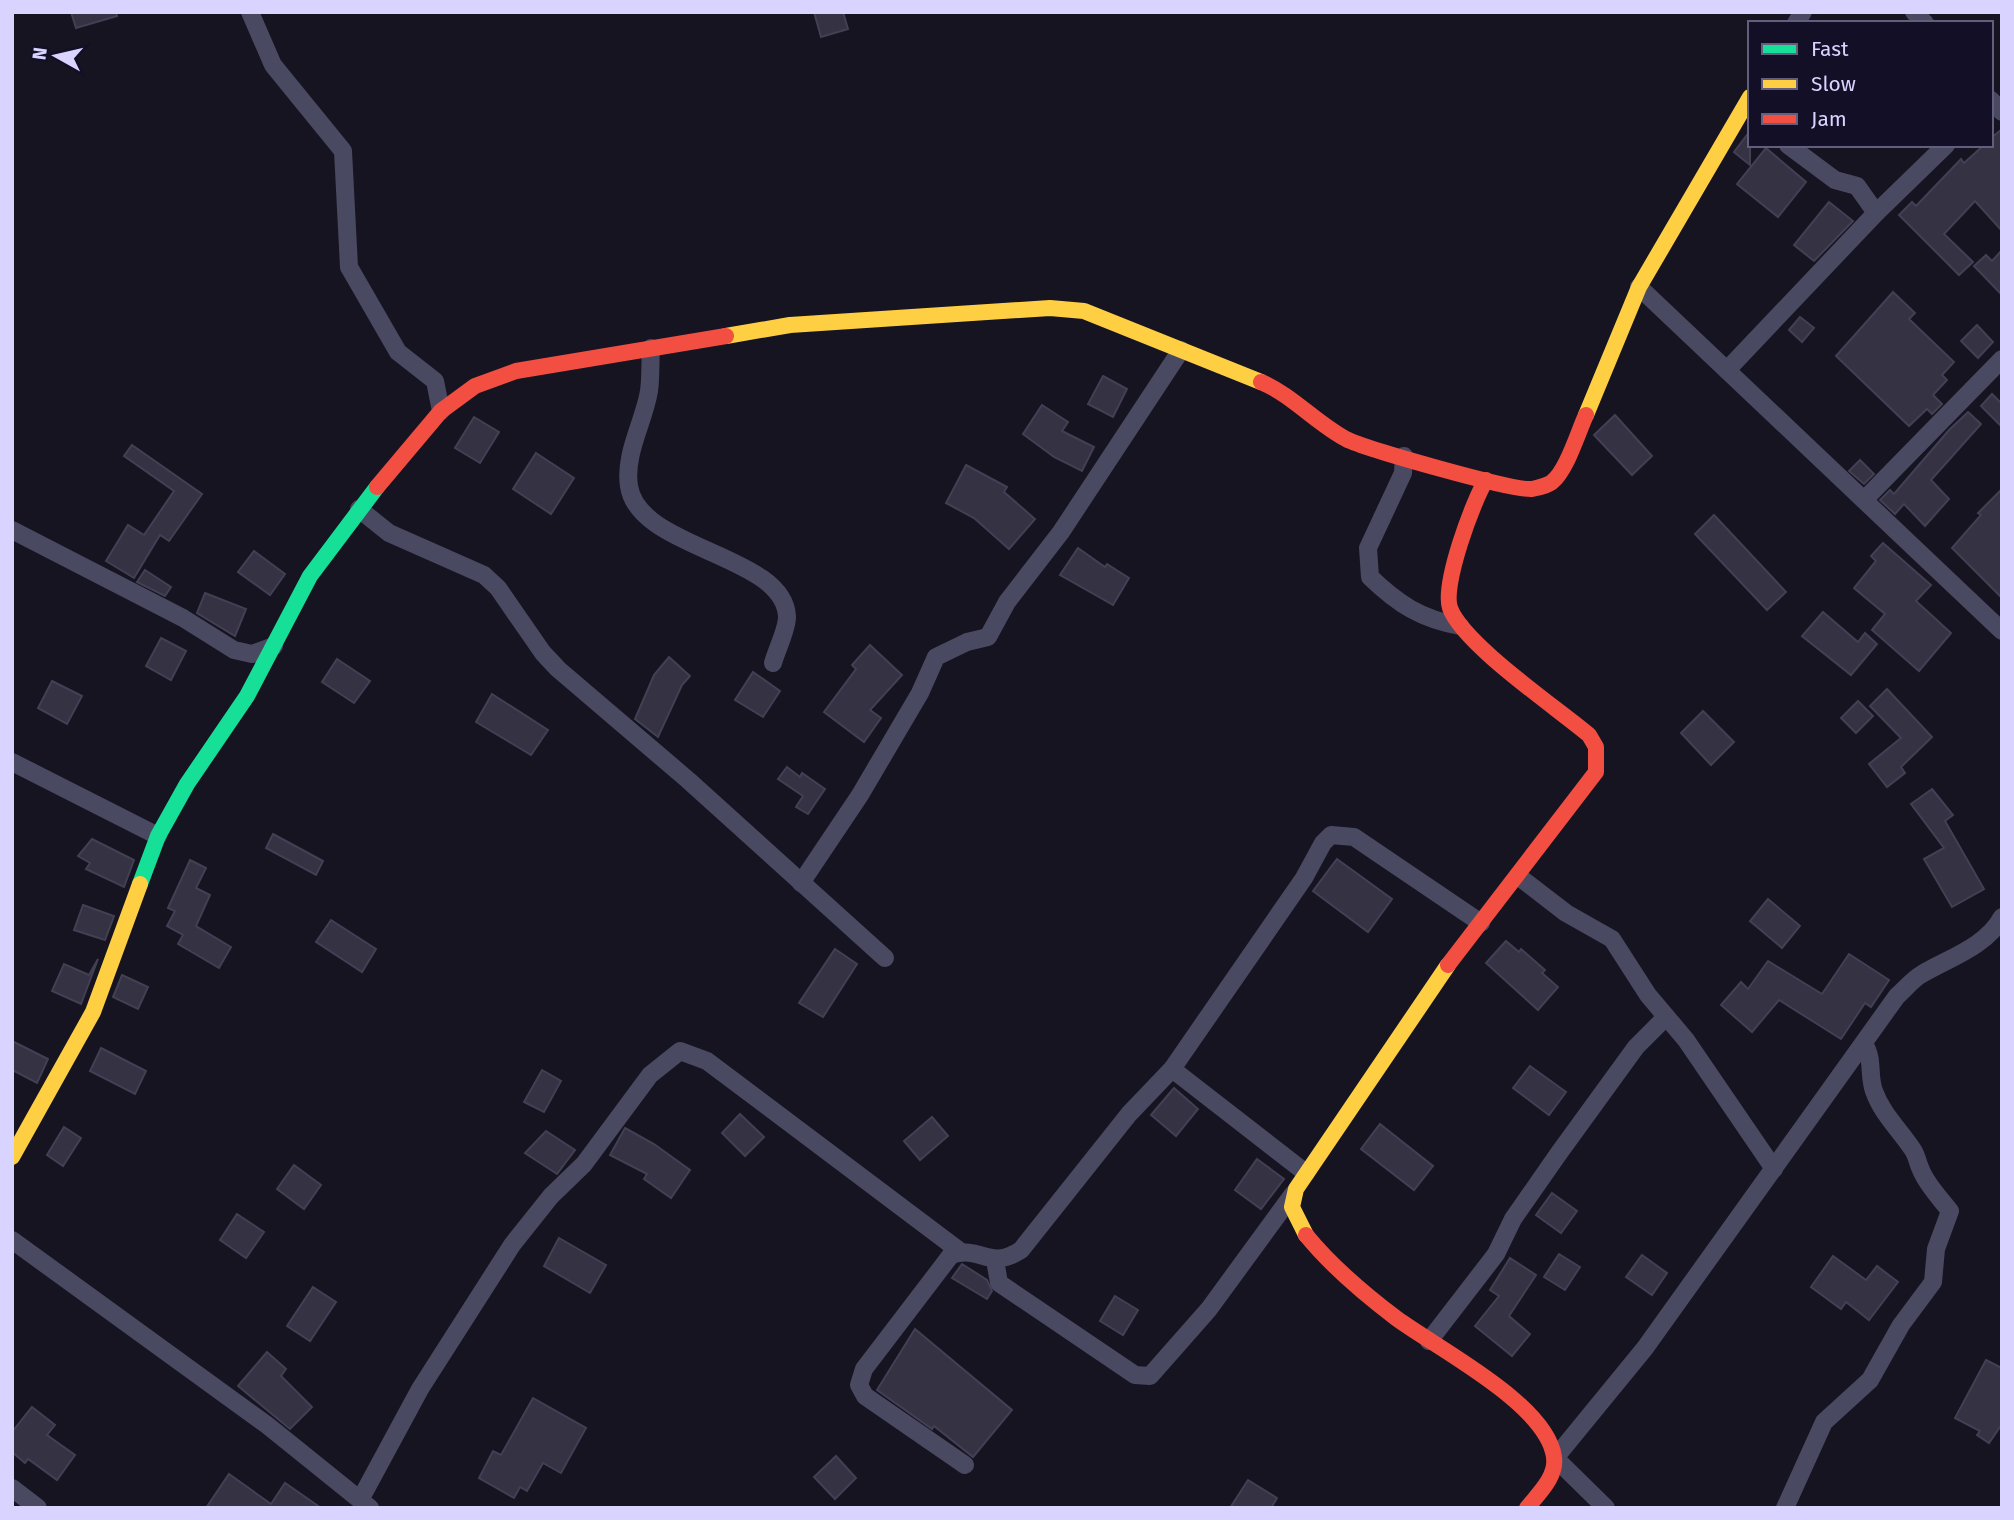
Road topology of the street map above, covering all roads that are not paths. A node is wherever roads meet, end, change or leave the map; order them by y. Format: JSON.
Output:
{"nodes":[{"id":1,"x":250,"y":12,"type":"edge"},
{"id":2,"x":1747,"y":108,"type":"edge"},
{"id":3,"x":1791,"y":147,"type":"edge"},
{"id":4,"x":1944,"y":147,"type":"edge"},
{"id":5,"x":1875,"y":213,"type":"junction"},
{"id":6,"x":1639,"y":287,"type":"junction"},
{"id":7,"x":651,"y":348,"type":"junction"},
{"id":8,"x":1181,"y":350,"type":"junction"},
{"id":9,"x":2002,"y":359,"type":"edge"},
{"id":10,"x":1727,"y":370,"type":"junction"},
{"id":11,"x":441,"y":411,"type":"junction"},
{"id":12,"x":1404,"y":456,"type":"junction"},
{"id":13,"x":1486,"y":480,"type":"junction"},
{"id":14,"x":1864,"y":500,"type":"junction"},
{"id":15,"x":359,"y":509,"type":"junction"},
{"id":16,"x":12,"y":530,"type":"edge"},
{"id":17,"x":1460,"y":626,"type":"junction"},
{"id":18,"x":2002,"y":631,"type":"edge"},
{"id":19,"x":274,"y":646,"type":"junction"},
{"id":20,"x":773,"y":663,"type":"dead end"},
{"id":21,"x":12,"y":762,"type":"edge"},
{"id":22,"x":158,"y":836,"type":"junction"},
{"id":23,"x":1518,"y":876,"type":"junction"},
{"id":24,"x":801,"y":883,"type":"junction"},
{"id":25,"x":2002,"y":917,"type":"edge"},
{"id":26,"x":1481,"y":923,"type":"junction"},
{"id":27,"x":885,"y":958,"type":"dead end"},
{"id":28,"x":1666,"y":1017,"type":"junction"},
{"id":29,"x":1864,"y":1044,"type":"junction"},
{"id":30,"x":1172,"y":1069,"type":"junction"},
{"id":31,"x":12,"y":1157,"type":"edge"},
{"id":32,"x":1774,"y":1170,"type":"junction"},
{"id":33,"x":1306,"y":1173,"type":"junction"},
{"id":34,"x":1294,"y":1193,"type":"junction"},
{"id":35,"x":12,"y":1240,"type":"edge"},
{"id":36,"x":961,"y":1252,"type":"junction"},
{"id":37,"x":995,"y":1260,"type":"junction"},
{"id":38,"x":1429,"y":1341,"type":"junction"},
{"id":39,"x":1555,"y":1458,"type":"junction"},
{"id":40,"x":965,"y":1465,"type":"dead end"},
{"id":41,"x":12,"y":1488,"type":"edge"},
{"id":42,"x":365,"y":1504,"type":"edge"},
{"id":43,"x":38,"y":1508,"type":"edge"},
{"id":44,"x":1527,"y":1508,"type":"edge"},
{"id":45,"x":1606,"y":1508,"type":"edge"},
{"id":46,"x":1785,"y":1508,"type":"edge"}],
"edges":[{"from":1,"to":11,"type":"street"},
{"from":2,"to":6,"type":"street"},
{"from":3,"to":5,"type":"street"},
{"from":4,"to":5,"type":"street"},
{"from":5,"to":10,"type":"street"},
{"from":6,"to":10,"type":"street"},
{"from":6,"to":13,"type":"street"},
{"from":7,"to":8,"type":"street"},
{"from":7,"to":11,"type":"street"},
{"from":7,"to":20,"type":"street"},
{"from":8,"to":12,"type":"street"},
{"from":8,"to":24,"type":"street"},
{"from":9,"to":14,"type":"street"},
{"from":10,"to":14,"type":"street"},
{"from":11,"to":15,"type":"street"},
{"from":12,"to":13,"type":"street"},
{"from":12,"to":17,"type":"street"},
{"from":13,"to":17,"type":"street"},
{"from":14,"to":18,"type":"street"},
{"from":15,"to":19,"type":"street"},
{"from":15,"to":24,"type":"street"},
{"from":16,"to":19,"type":"street"},
{"from":17,"to":23,"type":"street"},
{"from":19,"to":22,"type":"street"},
{"from":21,"to":22,"type":"street"},
{"from":22,"to":31,"type":"street"},
{"from":23,"to":26,"type":"street"},
{"from":23,"to":28,"type":"street"},
{"from":24,"to":27,"type":"street"},
{"from":25,"to":29,"type":"street"},
{"from":26,"to":30,"type":"street"},
{"from":26,"to":33,"type":"street"},
{"from":28,"to":32,"type":"street"},
{"from":28,"to":38,"type":"street"},
{"from":29,"to":32,"type":"street"},
{"from":29,"to":46,"type":"street"},
{"from":30,"to":33,"type":"street"},
{"from":30,"to":37,"type":"street"},
{"from":32,"to":39,"type":"street"},
{"from":33,"to":34,"type":"street"},
{"from":34,"to":37,"type":"street"},
{"from":34,"to":38,"type":"street"},
{"from":35,"to":42,"type":"street"},
{"from":36,"to":37,"type":"street"},
{"from":36,"to":40,"type":"street"},
{"from":36,"to":42,"type":"street"},
{"from":38,"to":39,"type":"street"},
{"from":39,"to":44,"type":"street"},
{"from":39,"to":45,"type":"street"},
{"from":41,"to":43,"type":"street"}]}
